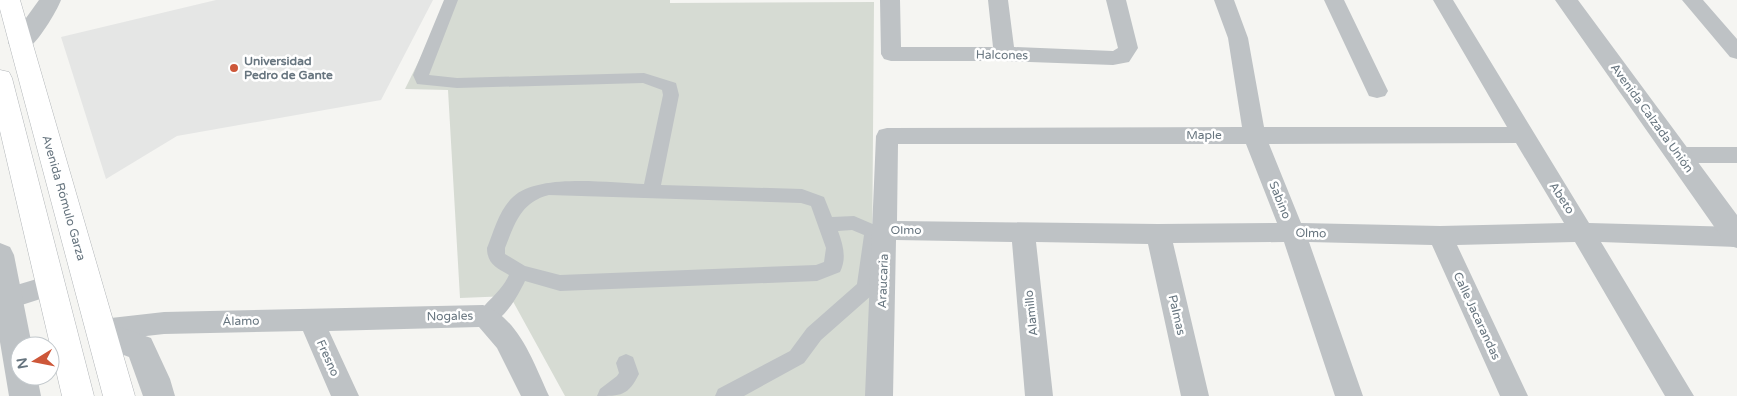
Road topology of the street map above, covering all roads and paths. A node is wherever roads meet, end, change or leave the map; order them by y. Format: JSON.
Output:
{"nodes":[{"id":1,"x":9,"y":0,"type":"edge"},
{"id":2,"x":50,"y":0,"type":"edge"},
{"id":3,"x":451,"y":0,"type":"edge"},
{"id":4,"x":890,"y":0,"type":"edge"},
{"id":5,"x":998,"y":0,"type":"edge"},
{"id":6,"x":1116,"y":0,"type":"edge"},
{"id":7,"x":1224,"y":0,"type":"edge"},
{"id":8,"x":1334,"y":0,"type":"edge"},
{"id":9,"x":1443,"y":0,"type":"edge"},
{"id":10,"x":1566,"y":0,"type":"edge"},
{"id":11,"x":1692,"y":0,"type":"edge"},
{"id":12,"x":20,"y":44,"type":"junction"},
{"id":13,"x":1737,"y":52,"type":"edge"},
{"id":14,"x":1004,"y":54,"type":"junction"},
{"id":15,"x":0,"y":78,"type":"edge"},
{"id":16,"x":1377,"y":91,"type":"dead end"},
{"id":17,"x":1254,"y":135,"type":"junction"},
{"id":18,"x":1521,"y":135,"type":"junction"},
{"id":19,"x":887,"y":136,"type":"joint"},
{"id":20,"x":1678,"y":155,"type":"junction"},
{"id":21,"x":1737,"y":156,"type":"edge"},
{"id":22,"x":651,"y":191,"type":"junction"},
{"id":23,"x":826,"y":224,"type":"junction"},
{"id":24,"x":1023,"y":230,"type":"junction"},
{"id":25,"x":879,"y":231,"type":"junction"},
{"id":26,"x":1293,"y":232,"type":"junction"},
{"id":27,"x":1584,"y":232,"type":"junction"},
{"id":28,"x":1158,"y":234,"type":"junction"},
{"id":29,"x":1440,"y":236,"type":"junction"},
{"id":30,"x":1737,"y":237,"type":"edge"},
{"id":31,"x":0,"y":255,"type":"edge"},
{"id":32,"x":520,"y":272,"type":"junction"},
{"id":33,"x":50,"y":286,"type":"junction"},
{"id":34,"x":4,"y":300,"type":"edge"},
{"id":35,"x":379,"y":317,"type":"joint"},
{"id":36,"x":486,"y":318,"type":"junction"},
{"id":37,"x":311,"y":320,"type":"junction"},
{"id":38,"x":103,"y":332,"type":"junction"},
{"id":39,"x":12,"y":336,"type":"edge"},
{"id":40,"x":626,"y":364,"type":"dead end"},
{"id":41,"x":78,"y":396,"type":"edge"},
{"id":42,"x":119,"y":396,"type":"edge"},
{"id":43,"x":159,"y":396,"type":"edge"},
{"id":44,"x":346,"y":396,"type":"edge"},
{"id":45,"x":535,"y":396,"type":"edge"},
{"id":46,"x":607,"y":396,"type":"edge"},
{"id":47,"x":725,"y":396,"type":"edge"},
{"id":48,"x":880,"y":396,"type":"edge"},
{"id":49,"x":1039,"y":396,"type":"edge"},
{"id":50,"x":1195,"y":396,"type":"edge"},
{"id":51,"x":1349,"y":396,"type":"edge"},
{"id":52,"x":1514,"y":396,"type":"edge"},
{"id":53,"x":1680,"y":396,"type":"edge"}],
"edges":[{"from":1,"to":12,"type":"main road","name":"Avenida Rómulo Garza"},
{"from":2,"to":12,"type":"street"},
{"from":3,"to":22,"type":"street"},
{"from":4,"to":14,"type":"street","name":"Halcones"},
{"from":5,"to":14,"type":"street"},
{"from":6,"to":14,"type":"street","name":"Halcones"},
{"from":7,"to":17,"type":"street","name":"Sabino"},
{"from":8,"to":16,"type":"street"},
{"from":9,"to":18,"type":"street","name":"Abeto"},
{"from":10,"to":20,"type":"street","name":"Avenida Calzada Unión"},
{"from":11,"to":13,"type":"street"},
{"from":12,"to":38,"type":"main road","name":"Avenida Rómulo Garza"},
{"from":15,"to":33,"type":"main road"},
{"from":17,"to":18,"type":"street","name":"Maple"},
{"from":17,"to":19,"type":"street","name":"Maple"},
{"from":17,"to":26,"type":"street","name":"Sabino"},
{"from":18,"to":27,"type":"street","name":"Abeto"},
{"from":19,"to":25,"type":"street","name":"Araucaria"},
{"from":20,"to":21,"type":"street"},
{"from":20,"to":30,"type":"street","name":"Avenida Calzada Unión"},
{"from":22,"to":23,"type":"street"},
{"from":22,"to":32,"type":"street"},
{"from":23,"to":25,"type":"street"},
{"from":23,"to":32,"type":"street"},
{"from":24,"to":25,"type":"street","name":"Olmo"},
{"from":24,"to":28,"type":"street","name":"Olmo"},
{"from":24,"to":49,"type":"street","name":"Alamillo"},
{"from":25,"to":47,"type":"street"},
{"from":25,"to":48,"type":"street","name":"Araucaria"},
{"from":26,"to":28,"type":"street","name":"Olmo"},
{"from":26,"to":29,"type":"street","name":"Olmo"},
{"from":26,"to":51,"type":"street","name":"Sabino"},
{"from":27,"to":29,"type":"street","name":"Olmo"},
{"from":27,"to":30,"type":"street","name":"Olmo"},
{"from":27,"to":53,"type":"street","name":"Abeto"},
{"from":28,"to":50,"type":"street","name":"Palmas"},
{"from":29,"to":52,"type":"street","name":"Calle Jacarandas"},
{"from":31,"to":34,"type":"street"},
{"from":32,"to":36,"type":"street"},
{"from":33,"to":34,"type":"street"},
{"from":33,"to":41,"type":"main road"},
{"from":34,"to":39,"type":"street"},
{"from":35,"to":36,"type":"street","name":"Nogales"},
{"from":35,"to":37,"type":"street","name":"Álamo"},
{"from":36,"to":45,"type":"street","name":"Nogales"},
{"from":37,"to":38,"type":"street","name":"Álamo"},
{"from":37,"to":44,"type":"street","name":"Fresno"},
{"from":38,"to":42,"type":"main road","name":"Avenida Rómulo Garza"},
{"from":38,"to":43,"type":"street"},
{"from":40,"to":46,"type":"street"}]}
